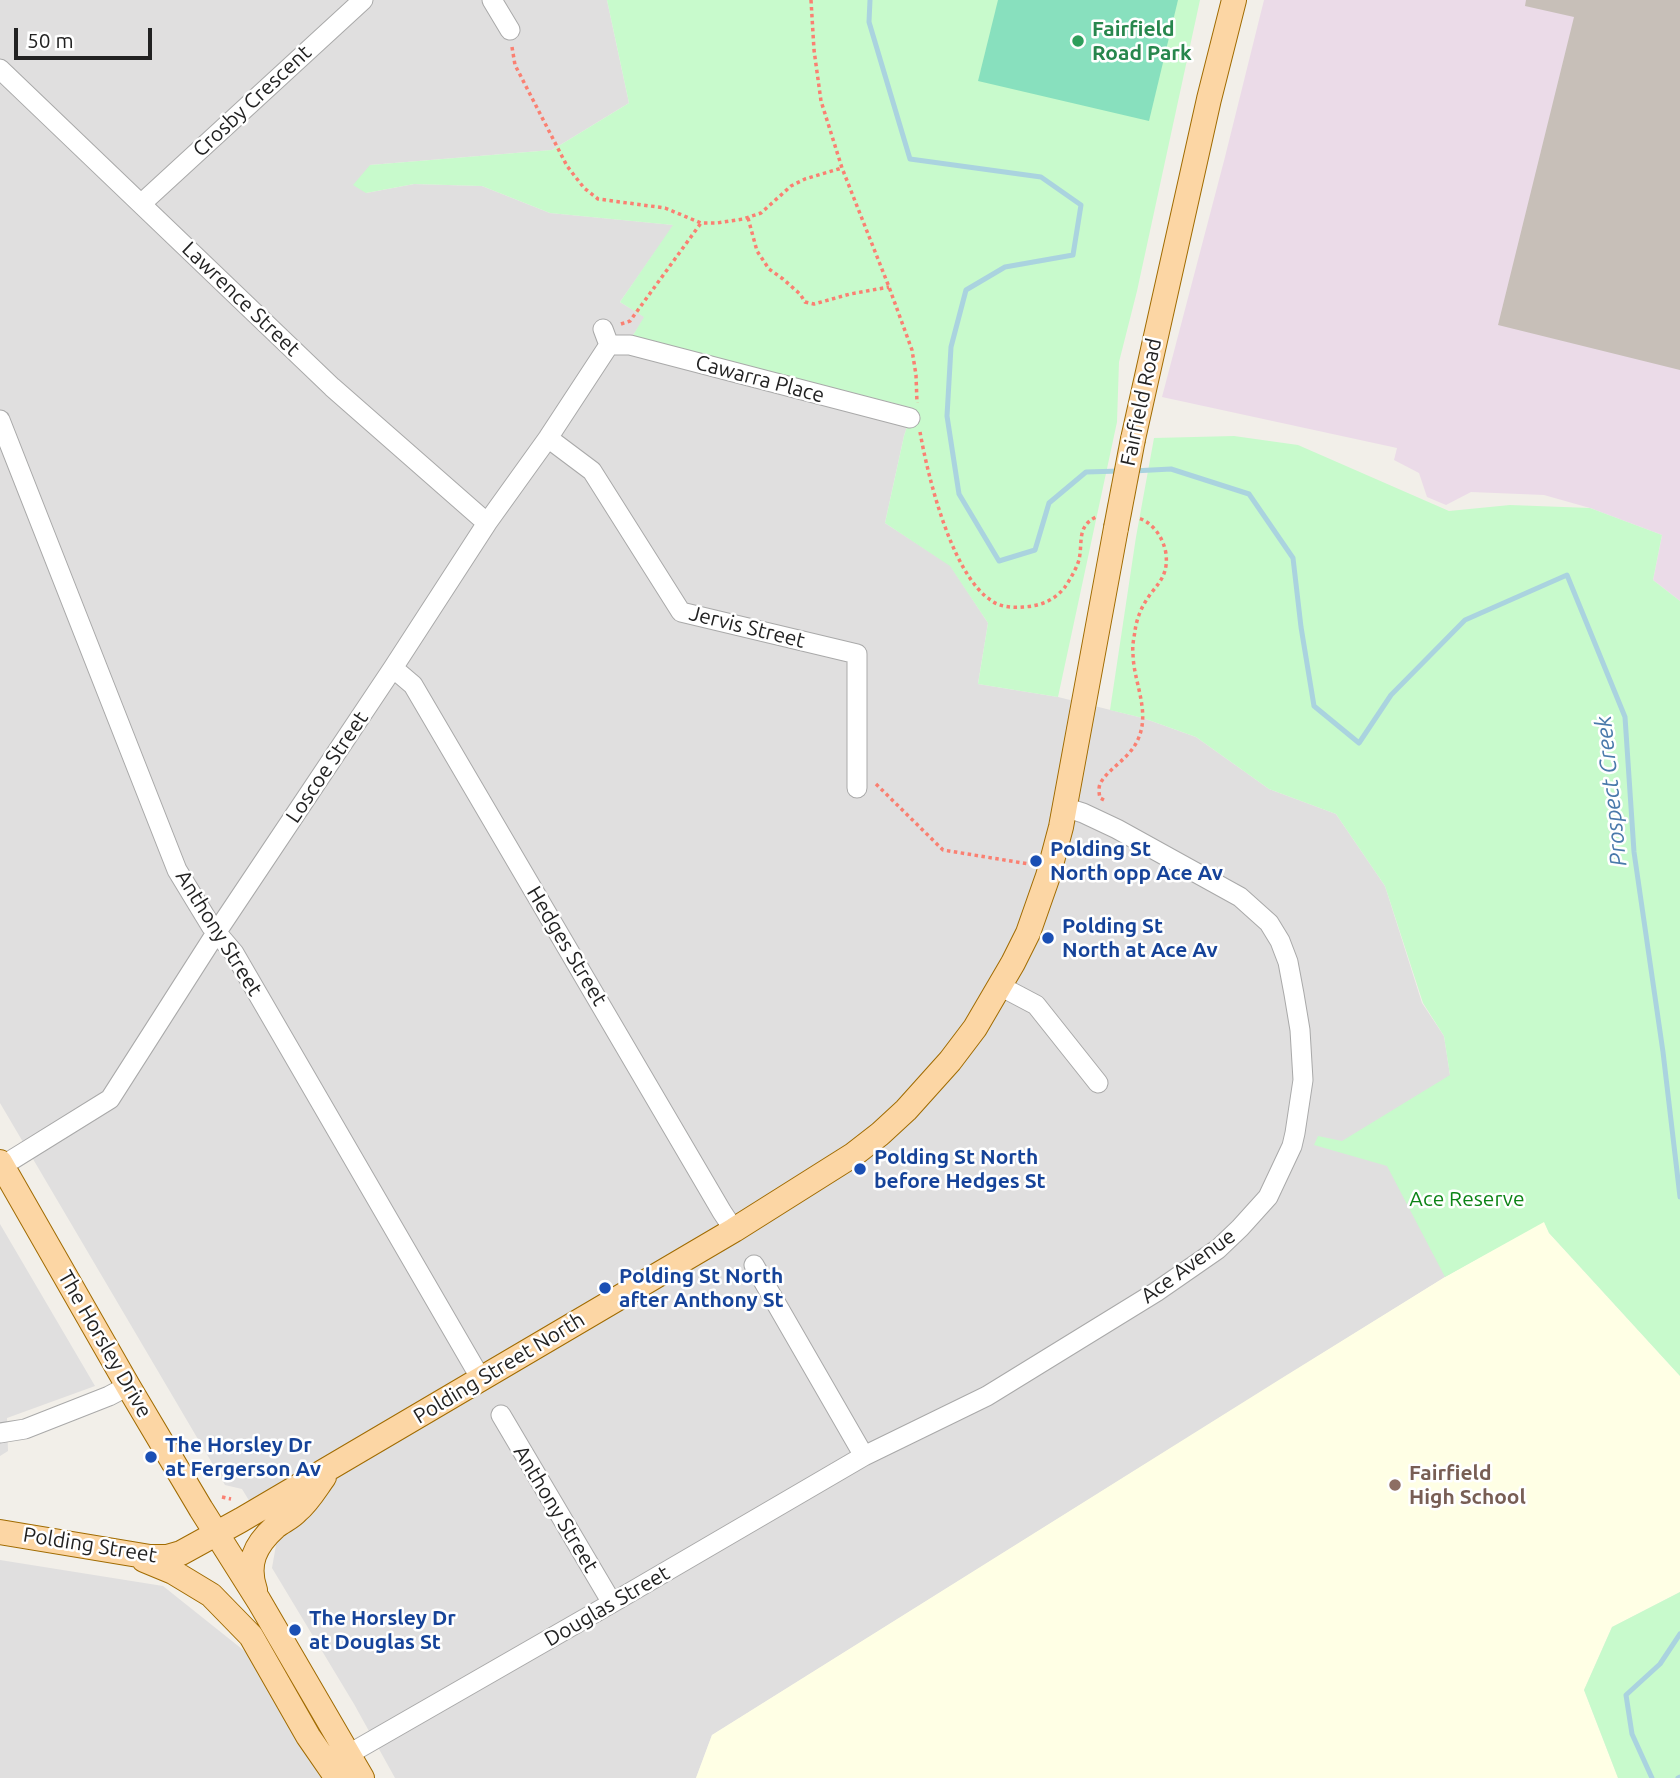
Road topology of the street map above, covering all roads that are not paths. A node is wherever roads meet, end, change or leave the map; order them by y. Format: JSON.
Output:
{"nodes":[{"id":1,"x":363,"y":0,"type":"edge"},
{"id":2,"x":492,"y":0,"type":"edge"},
{"id":3,"x":1234,"y":0,"type":"edge"},
{"id":4,"x":510,"y":30,"type":"dead end"},
{"id":5,"x":0,"y":69,"type":"edge"},
{"id":6,"x":141,"y":204,"type":"junction"},
{"id":7,"x":606,"y":337,"type":"joint"},
{"id":8,"x":913,"y":417,"type":"road end"},
{"id":9,"x":0,"y":420,"type":"edge"},
{"id":10,"x":548,"y":438,"type":"junction"},
{"id":11,"x":487,"y":523,"type":"junction"},
{"id":12,"x":393,"y":668,"type":"junction"},
{"id":13,"x":857,"y":788,"type":"dead end"},
{"id":14,"x":1064,"y":807,"type":"junction"},
{"id":15,"x":216,"y":933,"type":"junction"},
{"id":16,"x":1000,"y":986,"type":"junction"},
{"id":17,"x":1098,"y":1083,"type":"dead end"},
{"id":18,"x":1,"y":1164,"type":"edge"},
{"id":19,"x":734,"y":1230,"type":"junction"},
{"id":20,"x":754,"y":1265,"type":"dead end"},
{"id":21,"x":481,"y":1379,"type":"junction"},
{"id":22,"x":128,"y":1386,"type":"junction"},
{"id":23,"x":501,"y":1415,"type":"dead end"},
{"id":24,"x":0,"y":1433,"type":"edge"},
{"id":25,"x":864,"y":1455,"type":"junction"},
{"id":26,"x":331,"y":1468,"type":"junction"},
{"id":27,"x":0,"y":1532,"type":"edge"},
{"id":28,"x":217,"y":1534,"type":"junction"},
{"id":29,"x":131,"y":1554,"type":"junction"},
{"id":30,"x":259,"y":1601,"type":"junction"},
{"id":31,"x":612,"y":1603,"type":"junction"},
{"id":32,"x":349,"y":1754,"type":"junction"},
{"id":33,"x":337,"y":1778,"type":"edge"},
{"id":34,"x":362,"y":1778,"type":"edge"}],
"edges":[{"from":1,"to":6,"type":"street","name":"Crosby Crescent"},
{"from":2,"to":4,"type":"street"},
{"from":3,"to":14,"type":"main road","name":"Fairfield Road","bridge":true},
{"from":5,"to":6,"type":"street","name":"Lawrence Street"},
{"from":6,"to":11,"type":"street","name":"Lawrence Street"},
{"from":7,"to":8,"type":"street","name":"Cawarra Place"},
{"from":7,"to":10,"type":"street","name":"Loscoe Street"},
{"from":9,"to":15,"type":"street","name":"Anthony Street"},
{"from":10,"to":11,"type":"street","name":"Loscoe Street"},
{"from":10,"to":13,"type":"street","name":"Jervis Street"},
{"from":11,"to":12,"type":"street","name":"Loscoe Street"},
{"from":12,"to":15,"type":"street","name":"Loscoe Street"},
{"from":12,"to":19,"type":"street","name":"Hedges Street"},
{"from":14,"to":16,"type":"main road","name":"Polding Street North"},
{"from":14,"to":25,"type":"street","name":"Ace Avenue"},
{"from":15,"to":18,"type":"street","name":"Loscoe Street"},
{"from":15,"to":21,"type":"street","name":"Anthony Street"},
{"from":16,"to":17,"type":"street"},
{"from":16,"to":19,"type":"main road","name":"Polding Street North"},
{"from":18,"to":22,"type":"main road","name":"The Horsley Drive"},
{"from":19,"to":21,"type":"main road","name":"Polding Street North"},
{"from":20,"to":25,"type":"street"},
{"from":21,"to":26,"type":"main road","name":"Polding Street North"},
{"from":22,"to":24,"type":"street"},
{"from":22,"to":28,"type":"main road","name":"The Horsley Drive"},
{"from":23,"to":31,"type":"street","name":"Anthony Street"},
{"from":25,"to":31,"type":"street","name":"Douglas Street"},
{"from":26,"to":28,"type":"main road","name":"Polding Street North"},
{"from":26,"to":30,"type":"main road"},
{"from":27,"to":29,"type":"main road","name":"Polding Street"},
{"from":28,"to":29,"type":"main road","name":"Polding Street"},
{"from":28,"to":30,"type":"main road","name":"The Horsley Drive"},
{"from":29,"to":33,"type":"main road"},
{"from":30,"to":32,"type":"main road","name":"The Horsley Drive"},
{"from":31,"to":32,"type":"street","name":"Douglas Street"},
{"from":32,"to":34,"type":"main road","name":"The Horsley Drive"}]}
